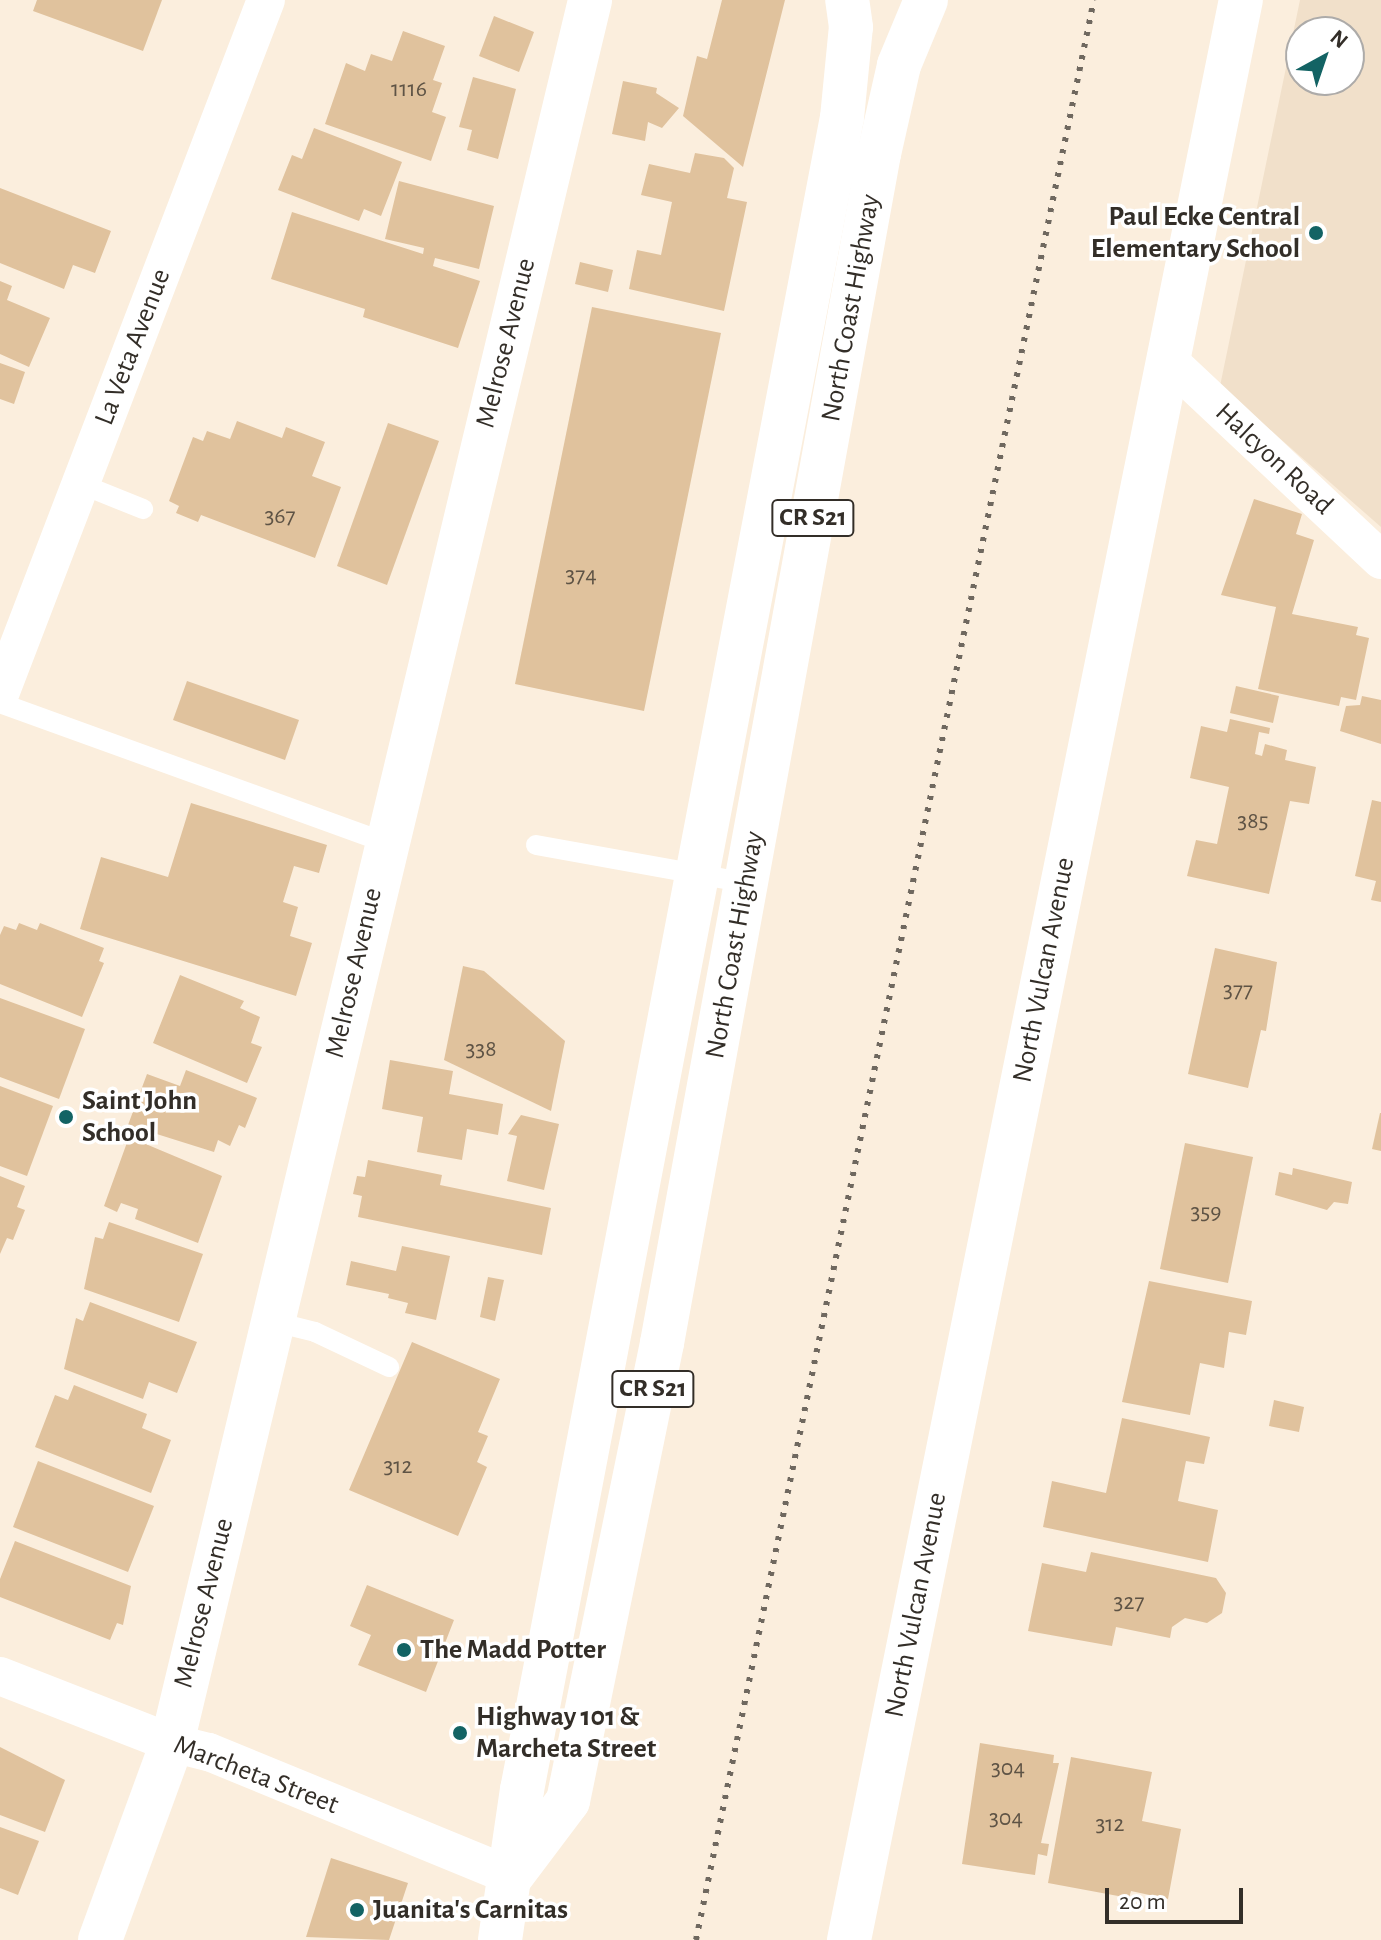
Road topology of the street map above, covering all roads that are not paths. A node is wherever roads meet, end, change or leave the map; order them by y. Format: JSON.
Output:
{"nodes":[{"id":1,"x":266,"y":0,"type":"edge"},
{"id":2,"x":590,"y":0,"type":"edge"},
{"id":3,"x":847,"y":0,"type":"edge"},
{"id":4,"x":926,"y":0,"type":"edge"},
{"id":5,"x":1241,"y":0,"type":"edge"},
{"id":6,"x":1166,"y":358,"type":"junction"},
{"id":7,"x":81,"y":484,"type":"junction"},
{"id":8,"x":143,"y":509,"type":"dead end"},
{"id":9,"x":1381,"y":560,"type":"edge"},
{"id":10,"x":0,"y":694,"type":"edge"},
{"id":11,"x":0,"y":703,"type":"edge"},
{"id":12,"x":384,"y":842,"type":"junction"},
{"id":13,"x":536,"y":845,"type":"dead end"},
{"id":14,"x":701,"y":875,"type":"junction"},
{"id":15,"x":747,"y":883,"type":"junction"},
{"id":16,"x":275,"y":1322,"type":"junction"},
{"id":17,"x":389,"y":1367,"type":"dead end"},
{"id":18,"x":0,"y":1676,"type":"edge"},
{"id":19,"x":172,"y":1743,"type":"junction"},
{"id":20,"x":512,"y":1876,"type":"junction"},
{"id":21,"x":100,"y":1940,"type":"edge"},
{"id":22,"x":500,"y":1940,"type":"edge"},
{"id":23,"x":849,"y":1940,"type":"edge"}],
"edges":[{"from":1,"to":7,"type":"street","name":"La Veta Avenue"},
{"from":2,"to":12,"type":"main road","name":"Melrose Avenue"},
{"from":3,"to":14,"type":"main road","name":"North Coast Highway","number":"CR S21"},
{"from":4,"to":15,"type":"main road","name":"North Coast Highway","number":"CR S21"},
{"from":5,"to":6,"type":"main road","name":"North Vulcan Avenue"},
{"from":6,"to":9,"type":"street","name":"Halcyon Road"},
{"from":6,"to":23,"type":"main road","name":"North Vulcan Avenue"},
{"from":7,"to":8,"type":"lane"},
{"from":7,"to":10,"type":"street","name":"La Veta Avenue"},
{"from":11,"to":12,"type":"lane"},
{"from":12,"to":16,"type":"main road","name":"Melrose Avenue"},
{"from":13,"to":14,"type":"lane"},
{"from":14,"to":15,"type":"lane"},
{"from":14,"to":20,"type":"main road","name":"North Coast Highway","number":"CR S21"},
{"from":15,"to":20,"type":"main road","name":"North Coast Highway","number":"CR S21"},
{"from":16,"to":17,"type":"lane"},
{"from":16,"to":19,"type":"main road","name":"Melrose Avenue"},
{"from":18,"to":19,"type":"street","name":"Marcheta Street"},
{"from":19,"to":20,"type":"street","name":"Marcheta Street"},
{"from":19,"to":21,"type":"main road","name":"Melrose Avenue"},
{"from":20,"to":22,"type":"main road","name":"North Coast Highway","number":"CR S21"}]}
